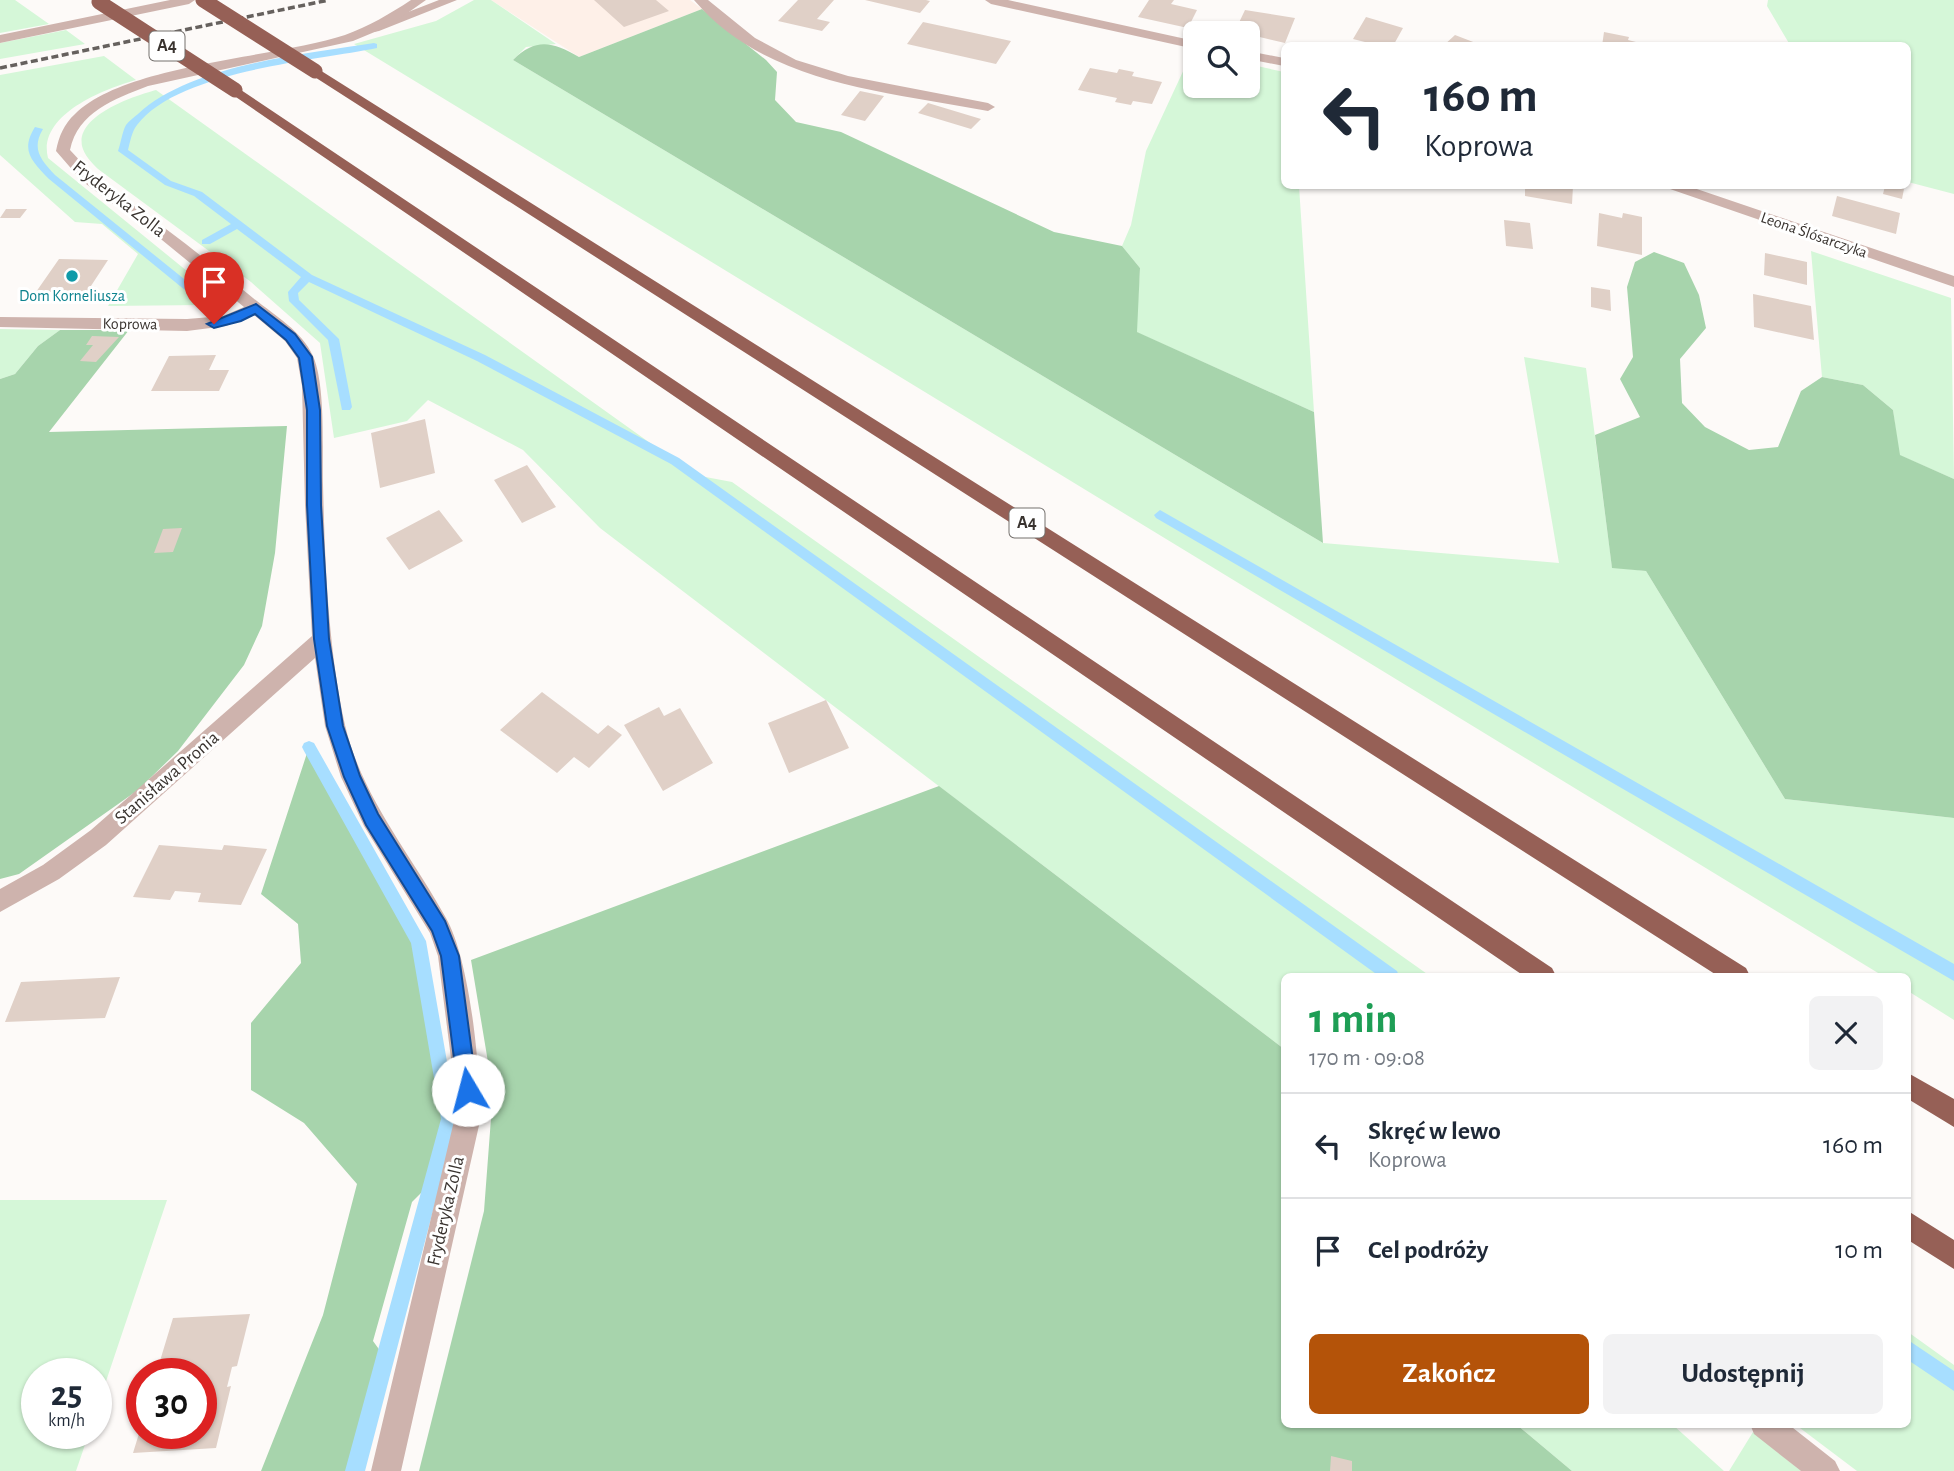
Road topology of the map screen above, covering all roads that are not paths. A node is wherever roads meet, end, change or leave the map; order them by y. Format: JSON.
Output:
{"nodes":[{"id":1,"x":189,"y":0,"type":"edge"},
{"id":2,"x":203,"y":0,"type":"edge"},
{"id":3,"x":420,"y":0,"type":"edge"},
{"id":4,"x":451,"y":0,"type":"edge"},
{"id":5,"x":700,"y":0,"type":"edge"},
{"id":6,"x":991,"y":0,"type":"edge"},
{"id":7,"x":98,"y":1,"type":"edge"},
{"id":8,"x":373,"y":29,"type":"junction"},
{"id":9,"x":0,"y":38,"type":"edge"},
{"id":10,"x":1183,"y":42,"type":"edge"},
{"id":11,"x":1260,"y":57,"type":"edge"},
{"id":12,"x":1281,"y":61,"type":"edge"},
{"id":13,"x":988,"y":107,"type":"dead end"},
{"id":14,"x":1684,"y":189,"type":"edge"},
{"id":15,"x":1954,"y":282,"type":"edge"},
{"id":16,"x":256,"y":308,"type":"junction"},
{"id":17,"x":0,"y":322,"type":"edge"},
{"id":18,"x":322,"y":639,"type":"junction"},
{"id":19,"x":0,"y":901,"type":"edge"},
{"id":20,"x":1540,"y":973,"type":"edge"},
{"id":21,"x":1733,"y":973,"type":"edge"},
{"id":22,"x":1911,"y":1087,"type":"edge"},
{"id":23,"x":1954,"y":1114,"type":"edge"},
{"id":24,"x":1911,"y":1226,"type":"edge"},
{"id":25,"x":1954,"y":1256,"type":"edge"},
{"id":26,"x":1769,"y":1428,"type":"edge"},
{"id":27,"x":386,"y":1471,"type":"edge"},
{"id":28,"x":1825,"y":1471,"type":"edge"}],
"edges":[{"from":1,"to":9,"type":"street"},
{"from":2,"to":21,"type":"highway","number":"A4","bridge":true},
{"from":3,"to":8,"type":"street","name":"Fryderyka Zolla"},
{"from":4,"to":8,"type":"street"},
{"from":5,"to":13,"type":"street"},
{"from":6,"to":10,"type":"street"},
{"from":7,"to":20,"type":"highway","number":"A4","bridge":true},
{"from":8,"to":16,"type":"street","name":"Fryderyka Zolla"},
{"from":11,"to":12,"type":"street"},
{"from":14,"to":15,"type":"street","name":"Leona Ślósarczyka"},
{"from":16,"to":17,"type":"street","name":"Koprowa"},
{"from":16,"to":18,"type":"street","name":"Fryderyka Zolla"},
{"from":18,"to":19,"type":"street","name":"Stanisława Pronia"},
{"from":18,"to":27,"type":"street","name":"Fryderyka Zolla"},
{"from":22,"to":23,"type":"highway"},
{"from":24,"to":25,"type":"highway"},
{"from":26,"to":28,"type":"street"}]}
